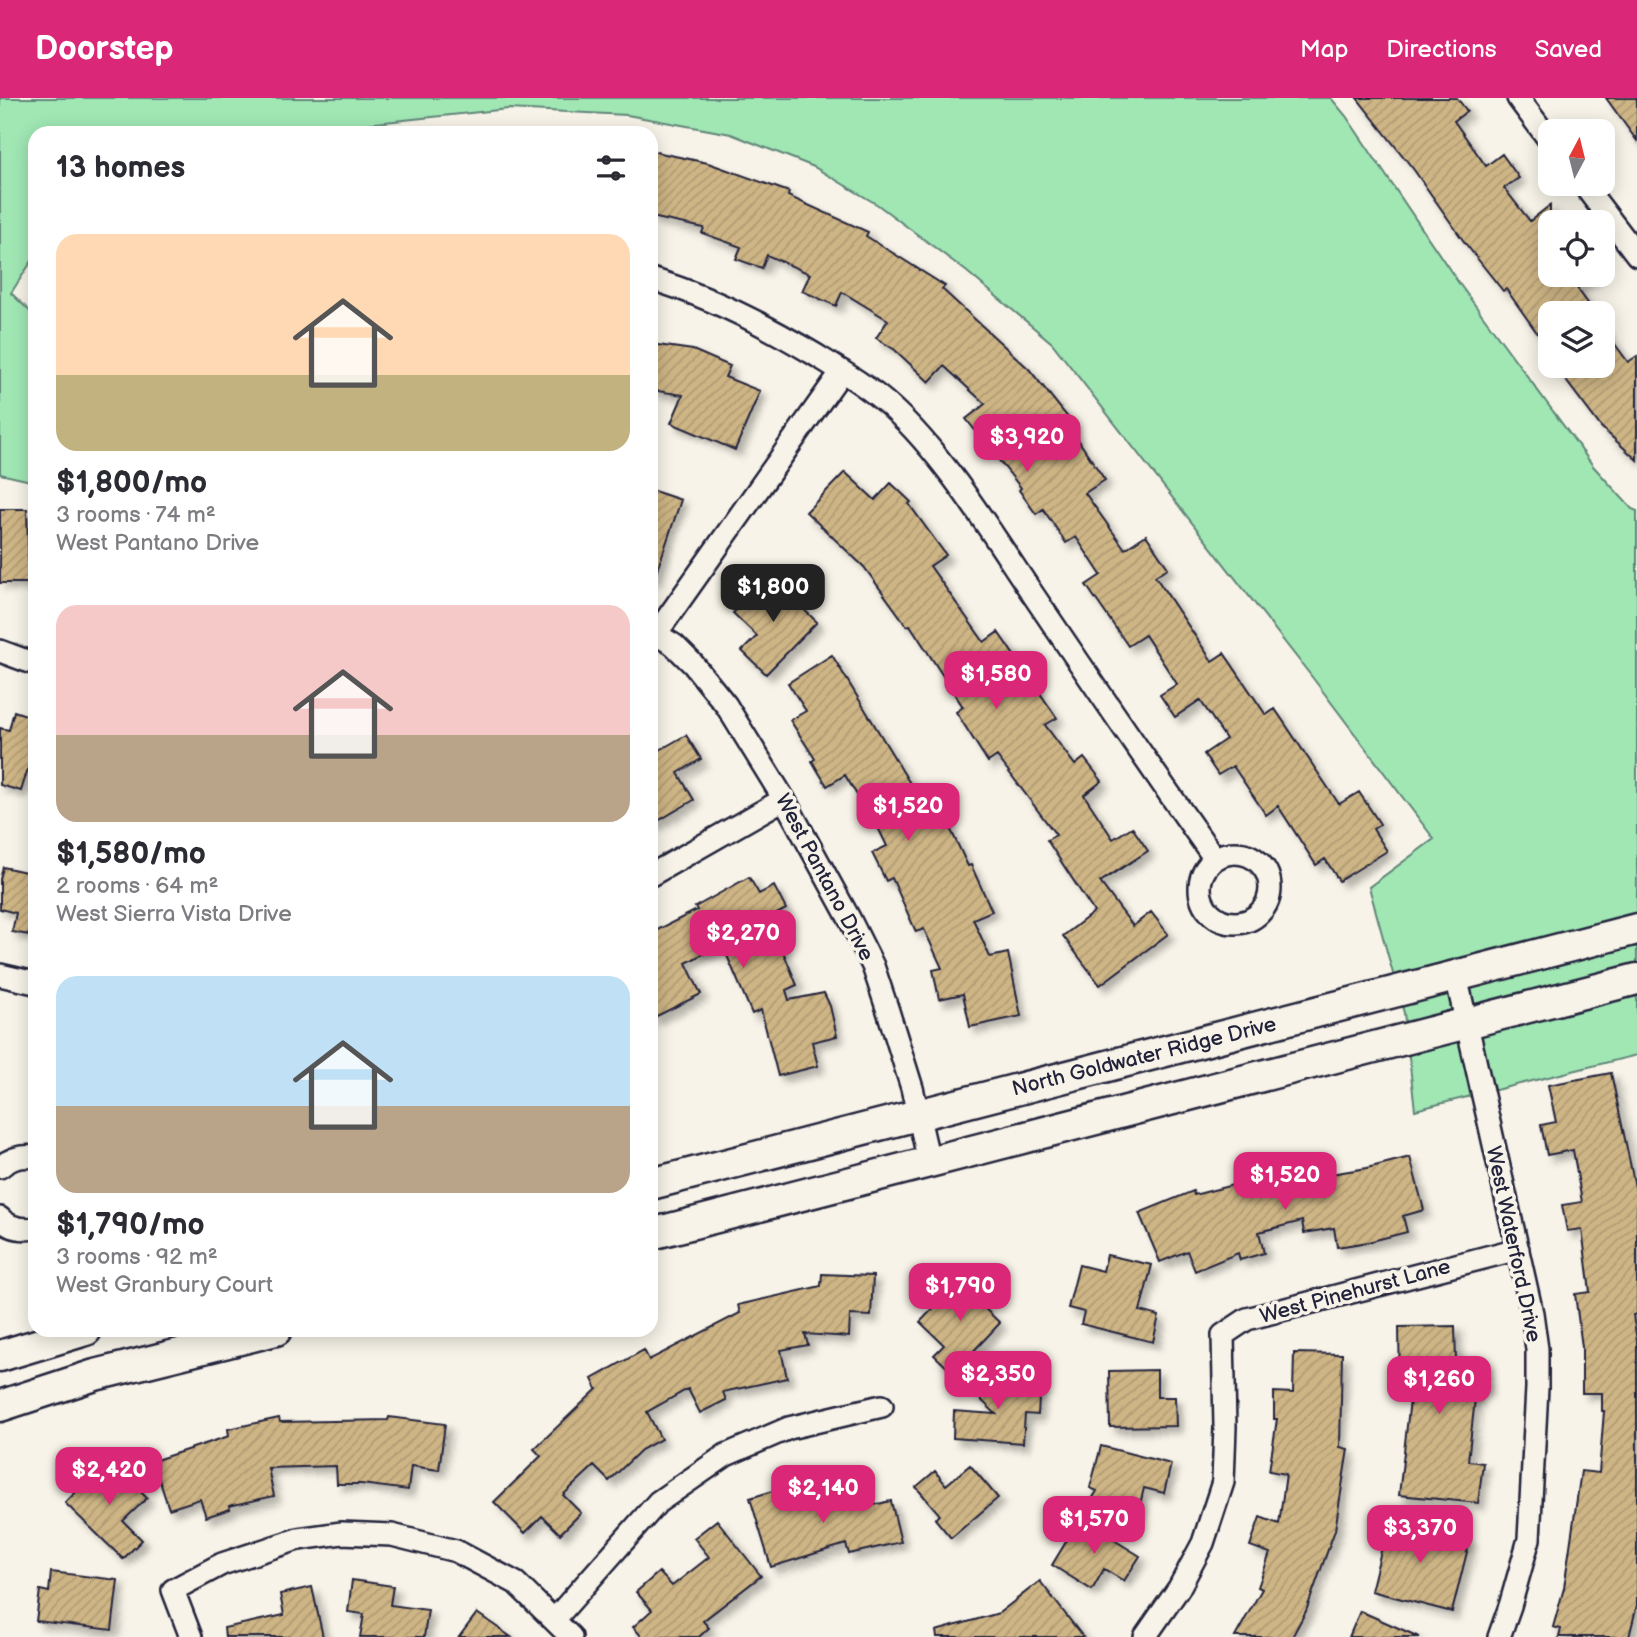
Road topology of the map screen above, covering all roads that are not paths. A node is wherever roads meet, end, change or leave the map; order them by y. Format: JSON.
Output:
{"nodes":[{"id":1,"x":1518,"y":98,"type":"edge"},
{"id":2,"x":1538,"y":125,"type":"edge"},
{"id":3,"x":1592,"y":196,"type":"edge"},
{"id":4,"x":1637,"y":255,"type":"edge"},
{"id":5,"x":658,"y":281,"type":"edge"},
{"id":6,"x":842,"y":371,"type":"junction"},
{"id":7,"x":658,"y":627,"type":"edge"},
{"id":8,"x":658,"y":635,"type":"edge"},
{"id":9,"x":0,"y":651,"type":"edge"},
{"id":10,"x":28,"y":661,"type":"edge"},
{"id":11,"x":784,"y":799,"type":"junction"},
{"id":12,"x":1215,"y":859,"type":"dead end"},
{"id":13,"x":658,"y":871,"type":"edge"},
{"id":14,"x":1637,"y":929,"type":"edge"},
{"id":15,"x":0,"y":975,"type":"edge"},
{"id":16,"x":1456,"y":976,"type":"junction"},
{"id":17,"x":1637,"y":979,"type":"edge"},
{"id":18,"x":28,"y":981,"type":"edge"},
{"id":19,"x":1466,"y":1023,"type":"junction"},
{"id":20,"x":919,"y":1114,"type":"junction"},
{"id":21,"x":28,"y":1154,"type":"edge"},
{"id":22,"x":929,"y":1161,"type":"junction"},
{"id":23,"x":0,"y":1167,"type":"edge"},
{"id":24,"x":658,"y":1182,"type":"edge"},
{"id":25,"x":0,"y":1218,"type":"edge"},
{"id":26,"x":28,"y":1230,"type":"edge"},
{"id":27,"x":658,"y":1232,"type":"edge"},
{"id":28,"x":1518,"y":1249,"type":"junction"},
{"id":29,"x":63,"y":1337,"type":"edge"},
{"id":30,"x":248,"y":1337,"type":"edge"},
{"id":31,"x":0,"y":1356,"type":"edge"},
{"id":32,"x":0,"y":1406,"type":"edge"},
{"id":33,"x":882,"y":1406,"type":"dead end"},
{"id":34,"x":554,"y":1620,"type":"junction"},
{"id":35,"x":191,"y":1637,"type":"edge"},
{"id":36,"x":572,"y":1637,"type":"edge"},
{"id":37,"x":1145,"y":1637,"type":"edge"},
{"id":38,"x":1499,"y":1637,"type":"edge"}],
"edges":[{"from":1,"to":2,"type":"street"},
{"from":3,"to":4,"type":"street"},
{"from":5,"to":6,"type":"street"},
{"from":6,"to":7,"type":"street"},
{"from":6,"to":12,"type":"street"},
{"from":8,"to":11,"type":"street","name":"West Pantano Drive"},
{"from":9,"to":10,"type":"street"},
{"from":11,"to":13,"type":"street"},
{"from":11,"to":20,"type":"street","name":"West Pantano Drive"},
{"from":14,"to":16,"type":"street","name":"North Goldwater Ridge Drive"},
{"from":15,"to":18,"type":"street"},
{"from":16,"to":19,"type":"street","name":"West Waterford Drive"},
{"from":16,"to":20,"type":"street","name":"North Goldwater Ridge Drive"},
{"from":17,"to":19,"type":"street"},
{"from":19,"to":22,"type":"street"},
{"from":19,"to":28,"type":"street","name":"West Waterford Drive"},
{"from":20,"to":22,"type":"street","name":"West Pantano Drive"},
{"from":20,"to":24,"type":"street","name":"North Goldwater Ridge Drive"},
{"from":21,"to":23,"type":"street"},
{"from":22,"to":27,"type":"street"},
{"from":25,"to":26,"type":"street"},
{"from":28,"to":37,"type":"street","name":"West Pinehurst Lane"},
{"from":28,"to":38,"type":"street","name":"West Waterford Drive"},
{"from":29,"to":31,"type":"street"},
{"from":30,"to":32,"type":"street"},
{"from":33,"to":34,"type":"street"},
{"from":34,"to":35,"type":"street"},
{"from":34,"to":36,"type":"street"}]}
